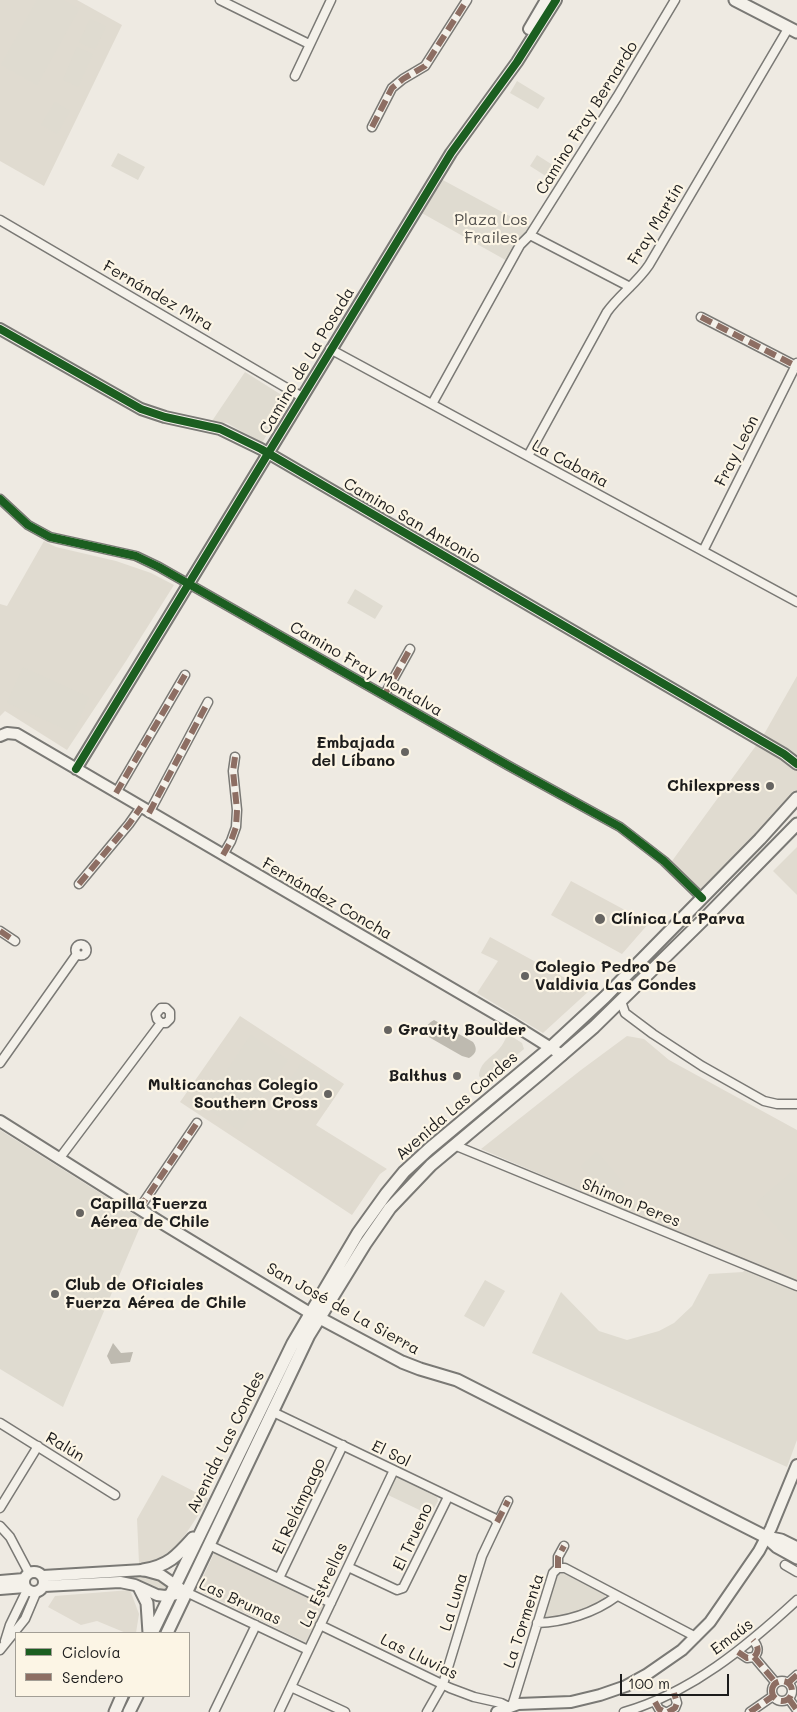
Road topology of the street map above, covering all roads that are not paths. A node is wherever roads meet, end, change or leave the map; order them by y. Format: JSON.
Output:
{"nodes":[{"id":1,"x":220,"y":0,"type":"edge"},
{"id":2,"x":331,"y":0,"type":"edge"},
{"id":3,"x":467,"y":0,"type":"edge"},
{"id":4,"x":546,"y":0,"type":"edge"},
{"id":5,"x":556,"y":0,"type":"edge"},
{"id":6,"x":675,"y":0,"type":"edge"},
{"id":7,"x":735,"y":0,"type":"edge"},
{"id":8,"x":793,"y":30,"type":"edge"},
{"id":9,"x":309,"y":44,"type":"junction"},
{"id":10,"x":517,"y":62,"type":"junction"},
{"id":11,"x":295,"y":76,"type":"dead end"},
{"id":12,"x":372,"y":127,"type":"dead end"},
{"id":13,"x":0,"y":220,"type":"edge"},
{"id":14,"x":530,"y":235,"type":"junction"},
{"id":15,"x":630,"y":287,"type":"junction"},
{"id":16,"x":701,"y":317,"type":"dead end"},
{"id":17,"x":0,"y":329,"type":"edge"},
{"id":18,"x":330,"y":349,"type":"junction"},
{"id":19,"x":796,"y":364,"type":"edge"},
{"id":20,"x":302,"y":397,"type":"junction"},
{"id":21,"x":432,"y":404,"type":"junction"},
{"id":22,"x":267,"y":453,"type":"junction"},
{"id":23,"x":528,"y":456,"type":"junction"},
{"id":24,"x":0,"y":499,"type":"edge"},
{"id":25,"x":703,"y":551,"type":"junction"},
{"id":26,"x":187,"y":583,"type":"junction"},
{"id":27,"x":797,"y":602,"type":"edge"},
{"id":28,"x":410,"y":649,"type":"dead end"},
{"id":29,"x":185,"y":675,"type":"dead end"},
{"id":30,"x":385,"y":694,"type":"junction"},
{"id":31,"x":208,"y":702,"type":"dead end"},
{"id":32,"x":0,"y":736,"type":"edge"},
{"id":33,"x":235,"y":757,"type":"dead end"},
{"id":34,"x":797,"y":764,"type":"edge"},
{"id":35,"x":76,"y":769,"type":"junction"},
{"id":36,"x":116,"y":793,"type":"junction"},
{"id":37,"x":796,"y":803,"type":"edge"},
{"id":38,"x":145,"y":810,"type":"junction"},
{"id":39,"x":797,"y":824,"type":"edge"},
{"id":40,"x":223,"y":855,"type":"junction"},
{"id":41,"x":79,"y":884,"type":"dead end"},
{"id":42,"x":702,"y":898,"type":"junction"},
{"id":43,"x":0,"y":931,"type":"edge"},
{"id":44,"x":15,"y":941,"type":"dead end"},
{"id":45,"x":77,"y":954,"type":"dead end"},
{"id":46,"x":621,"y":981,"type":"junction"},
{"id":47,"x":621,"y":1001,"type":"junction"},
{"id":48,"x":161,"y":1023,"type":"dead end"},
{"id":49,"x":550,"y":1048,"type":"junction"},
{"id":50,"x":562,"y":1055,"type":"junction"},
{"id":51,"x":0,"y":1063,"type":"edge"},
{"id":52,"x":797,"y":1104,"type":"edge"},
{"id":53,"x":0,"y":1121,"type":"edge"},
{"id":54,"x":197,"y":1123,"type":"dead end"},
{"id":55,"x":454,"y":1145,"type":"junction"},
{"id":56,"x":59,"y":1159,"type":"junction"},
{"id":57,"x":139,"y":1209,"type":"junction"},
{"id":58,"x":797,"y":1286,"type":"edge"},
{"id":59,"x":314,"y":1315,"type":"junction"},
{"id":60,"x":272,"y":1412,"type":"junction"},
{"id":61,"x":0,"y":1423,"type":"edge"},
{"id":62,"x":38,"y":1446,"type":"junction"},
{"id":63,"x":343,"y":1446,"type":"junction"},
{"id":64,"x":797,"y":1465,"type":"edge"},
{"id":65,"x":394,"y":1470,"type":"junction"},
{"id":66,"x":115,"y":1495,"type":"dead end"},
{"id":67,"x":448,"y":1497,"type":"junction"},
{"id":68,"x":508,"y":1501,"type":"dead end"},
{"id":69,"x":0,"y":1508,"type":"edge"},
{"id":70,"x":497,"y":1522,"type":"junction"},
{"id":71,"x":0,"y":1526,"type":"edge"},
{"id":72,"x":204,"y":1526,"type":"junction"},
{"id":73,"x":766,"y":1537,"type":"junction"},
{"id":74,"x":209,"y":1544,"type":"junction"},
{"id":75,"x":564,"y":1546,"type":"dead end"},
{"id":76,"x":797,"y":1548,"type":"edge"},
{"id":77,"x":797,"y":1558,"type":"edge"},
{"id":78,"x":785,"y":1565,"type":"dead end"},
{"id":79,"x":348,"y":1567,"type":"junction"},
{"id":80,"x":558,"y":1568,"type":"junction"},
{"id":81,"x":138,"y":1571,"type":"junction"},
{"id":82,"x":797,"y":1572,"type":"edge"},
{"id":83,"x":280,"y":1578,"type":"junction"},
{"id":84,"x":0,"y":1581,"type":"edge"},
{"id":85,"x":33,"y":1583,"type":"junction"},
{"id":86,"x":176,"y":1584,"type":"junction"},
{"id":87,"x":138,"y":1587,"type":"junction"},
{"id":88,"x":0,"y":1589,"type":"edge"},
{"id":89,"x":186,"y":1592,"type":"junction"},
{"id":90,"x":170,"y":1595,"type":"junction"},
{"id":91,"x":617,"y":1596,"type":"junction"},
{"id":92,"x":797,"y":1600,"type":"edge"},
{"id":93,"x":331,"y":1603,"type":"junction"},
{"id":94,"x":536,"y":1623,"type":"junction"},
{"id":95,"x":256,"y":1625,"type":"junction"},
{"id":96,"x":320,"y":1625,"type":"junction"},
{"id":97,"x":150,"y":1632,"type":"edge"},
{"id":98,"x":151,"y":1632,"type":"edge"},
{"id":99,"x":167,"y":1632,"type":"edge"},
{"id":100,"x":696,"y":1637,"type":"junction"},
{"id":101,"x":753,"y":1640,"type":"junction"},
{"id":102,"x":2,"y":1646,"type":"edge"},
{"id":103,"x":308,"y":1650,"type":"junction"},
{"id":104,"x":738,"y":1652,"type":"junction"},
{"id":105,"x":754,"y":1657,"type":"junction"},
{"id":106,"x":797,"y":1675,"type":"edge"},
{"id":107,"x":776,"y":1683,"type":"junction"},
{"id":108,"x":788,"y":1683,"type":"junction"},
{"id":109,"x":443,"y":1684,"type":"junction"},
{"id":110,"x":291,"y":1687,"type":"junction"},
{"id":111,"x":674,"y":1693,"type":"junction"},
{"id":112,"x":773,"y":1696,"type":"junction"},
{"id":113,"x":122,"y":1697,"type":"edge"},
{"id":114,"x":136,"y":1697,"type":"edge"},
{"id":115,"x":789,"y":1699,"type":"junction"},
{"id":116,"x":655,"y":1702,"type":"junction"},
{"id":117,"x":510,"y":1706,"type":"junction"},
{"id":118,"x":797,"y":1710,"type":"edge"},
{"id":119,"x":115,"y":1712,"type":"edge"},
{"id":120,"x":129,"y":1712,"type":"edge"},
{"id":121,"x":214,"y":1712,"type":"edge"},
{"id":122,"x":279,"y":1712,"type":"edge"},
{"id":123,"x":345,"y":1712,"type":"edge"},
{"id":124,"x":427,"y":1712,"type":"edge"},
{"id":125,"x":498,"y":1712,"type":"edge"},
{"id":126,"x":624,"y":1712,"type":"edge"},
{"id":127,"x":669,"y":1712,"type":"edge"},
{"id":128,"x":750,"y":1712,"type":"edge"}],
"edges":[{"from":1,"to":9,"type":"street"},
{"from":2,"to":9,"type":"street"},
{"from":3,"to":12,"type":"street"},
{"from":4,"to":10,"type":"street","name":"Camino de La Posada"},
{"from":5,"to":10,"type":"street","name":"Camino de La Posada"},
{"from":6,"to":14,"type":"street","name":"Camino Fray Bernardo"},
{"from":7,"to":8,"type":"main road"},
{"from":8,"to":15,"type":"street","name":"Fray Martín"},
{"from":9,"to":11,"type":"street"},
{"from":10,"to":18,"type":"street","name":"Camino de La Posada"},
{"from":13,"to":20,"type":"street","name":"Fernández Mira"},
{"from":14,"to":15,"type":"street"},
{"from":14,"to":21,"type":"street","name":"Camino Fray Bernardo"},
{"from":15,"to":23,"type":"street","name":"Fray Martín"},
{"from":16,"to":19,"type":"street"},
{"from":17,"to":22,"type":"street","name":"Camino San Antonio"},
{"from":18,"to":20,"type":"street","name":"Camino de La Posada"},
{"from":18,"to":21,"type":"street","name":"La Cabaña"},
{"from":19,"to":25,"type":"street","name":"Fray León"},
{"from":20,"to":22,"type":"street","name":"Camino de La Posada"},
{"from":21,"to":23,"type":"street","name":"La Cabaña"},
{"from":22,"to":26,"type":"street","name":"Camino de La Posada"},
{"from":22,"to":34,"type":"street","name":"Camino San Antonio"},
{"from":23,"to":25,"type":"street","name":"La Cabaña"},
{"from":24,"to":26,"type":"street","name":"Camino Fray Montalva"},
{"from":25,"to":27,"type":"street","name":"La Cabaña"},
{"from":26,"to":30,"type":"street","name":"Camino Fray Montalva"},
{"from":26,"to":35,"type":"street","name":"Camino de La Posada"},
{"from":28,"to":30,"type":"street"},
{"from":29,"to":36,"type":"street"},
{"from":30,"to":42,"type":"street","name":"Camino Fray Montalva"},
{"from":31,"to":38,"type":"street"},
{"from":32,"to":35,"type":"street"},
{"from":33,"to":40,"type":"street"},
{"from":35,"to":36,"type":"street","name":"Fernández Concha"},
{"from":36,"to":38,"type":"street","name":"Fernández Concha"},
{"from":37,"to":42,"type":"main road","name":"Avenida Las Condes"},
{"from":38,"to":40,"type":"street","name":"Fernández Concha"},
{"from":38,"to":41,"type":"street"},
{"from":39,"to":47,"type":"main road","name":"Avenida Las Condes"},
{"from":40,"to":49,"type":"street","name":"Fernández Concha"},
{"from":42,"to":46,"type":"main road","name":"Avenida Las Condes"},
{"from":43,"to":44,"type":"street"},
{"from":45,"to":51,"type":"street"},
{"from":46,"to":47,"type":"main road"},
{"from":46,"to":49,"type":"main road","name":"Avenida Las Condes"},
{"from":47,"to":50,"type":"main road","name":"Avenida Las Condes"},
{"from":47,"to":52,"type":"street"},
{"from":48,"to":56,"type":"street"},
{"from":49,"to":50,"type":"street","name":"Fernández Concha"},
{"from":49,"to":59,"type":"main road","name":"Avenida Las Condes"},
{"from":50,"to":55,"type":"main road","name":"Avenida Las Condes"},
{"from":53,"to":56,"type":"street","name":"San José de La Sierra"},
{"from":54,"to":57,"type":"street"},
{"from":55,"to":58,"type":"street","name":"Shimon Peres"},
{"from":55,"to":59,"type":"main road","name":"Avenida Las Condes"},
{"from":56,"to":57,"type":"street","name":"San José de La Sierra"},
{"from":57,"to":59,"type":"street","name":"San José de La Sierra"},
{"from":59,"to":60,"type":"main road","name":"Avenida Las Condes"},
{"from":59,"to":72,"type":"main road","name":"Avenida Las Condes"},
{"from":59,"to":73,"type":"main road","name":"San José de La Sierra"},
{"from":60,"to":63,"type":"street","name":"El Sol"},
{"from":60,"to":74,"type":"main road","name":"Avenida Las Condes"},
{"from":61,"to":62,"type":"street","name":"Ralún"},
{"from":62,"to":66,"type":"street","name":"Ralún"},
{"from":62,"to":69,"type":"street"},
{"from":63,"to":65,"type":"street","name":"El Sol"},
{"from":63,"to":83,"type":"street","name":"El Relámpago"},
{"from":64,"to":73,"type":"street"},
{"from":65,"to":67,"type":"street","name":"El Sol"},
{"from":65,"to":79,"type":"street","name":"La Estrellas"},
{"from":67,"to":70,"type":"street","name":"El Sol"},
{"from":67,"to":79,"type":"street","name":"El Trueno"},
{"from":68,"to":70,"type":"street","name":"La Luna"},
{"from":70,"to":109,"type":"street","name":"La Luna"},
{"from":71,"to":85,"type":"street"},
{"from":72,"to":81,"type":"main road"},
{"from":72,"to":86,"type":"main road","name":"Avenida Las Condes"},
{"from":73,"to":76,"type":"main road","name":"San José de La Sierra"},
{"from":73,"to":77,"type":"main road","name":"San José de La Sierra"},
{"from":73,"to":100,"type":"street"},
{"from":74,"to":83,"type":"street"},
{"from":74,"to":89,"type":"main road","name":"Avenida Las Condes"},
{"from":75,"to":80,"type":"street","name":"La Tormenta"},
{"from":78,"to":82,"type":"street"},
{"from":79,"to":93,"type":"street","name":"La Estrellas"},
{"from":80,"to":91,"type":"street"},
{"from":80,"to":94,"type":"street","name":"La Tormenta"},
{"from":81,"to":85,"type":"street"},
{"from":81,"to":86,"type":"street"},
{"from":81,"to":87,"type":"street"},
{"from":83,"to":93,"type":"street"},
{"from":84,"to":85,"type":"street"},
{"from":85,"to":87,"type":"street"},
{"from":85,"to":88,"type":"street"},
{"from":85,"to":102,"type":"street"},
{"from":86,"to":89,"type":"street"},
{"from":86,"to":90,"type":"main road","name":"Avenida Las Condes"},
{"from":87,"to":90,"type":"street"},
{"from":87,"to":97,"type":"main road"},
{"from":89,"to":90,"type":"street"},
{"from":89,"to":95,"type":"street","name":"Las Brumas"},
{"from":89,"to":99,"type":"main road","name":"Avenida Las Condes"},
{"from":90,"to":98,"type":"main road","name":"Avenida Las Condes"},
{"from":91,"to":94,"type":"street"},
{"from":91,"to":100,"type":"street"},
{"from":92,"to":101,"type":"street","name":"Emaús"},
{"from":93,"to":96,"type":"street","name":"La Estrellas"},
{"from":94,"to":117,"type":"street","name":"La Tormenta"},
{"from":95,"to":103,"type":"street","name":"Las Brumas"},
{"from":95,"to":121,"type":"street"},
{"from":96,"to":103,"type":"street","name":"La Estrellas"},
{"from":96,"to":109,"type":"street","name":"Las Lluvias"},
{"from":100,"to":117,"type":"street"},
{"from":101,"to":104,"type":"street","name":"Emaús"},
{"from":101,"to":105,"type":"street"},
{"from":103,"to":110,"type":"street","name":"La Estrellas"},
{"from":104,"to":105,"type":"street"},
{"from":104,"to":111,"type":"street","name":"Emaús"},
{"from":105,"to":107,"type":"street"},
{"from":106,"to":108,"type":"street"},
{"from":107,"to":108,"type":"street"},
{"from":107,"to":112,"type":"street"},
{"from":108,"to":115,"type":"street"},
{"from":109,"to":117,"type":"street","name":"Las Lluvias"},
{"from":109,"to":124,"type":"street","name":"La Luna"},
{"from":110,"to":122,"type":"street","name":"La Estrellas"},
{"from":110,"to":123,"type":"street"},
{"from":111,"to":116,"type":"street","name":"Emaús"},
{"from":111,"to":127,"type":"street"},
{"from":112,"to":115,"type":"street"},
{"from":112,"to":128,"type":"street"},
{"from":113,"to":119,"type":"main road"},
{"from":114,"to":120,"type":"main road"},
{"from":115,"to":118,"type":"street"},
{"from":116,"to":126,"type":"street","name":"Emaús"},
{"from":116,"to":127,"type":"street"},
{"from":117,"to":125,"type":"street"}]}
